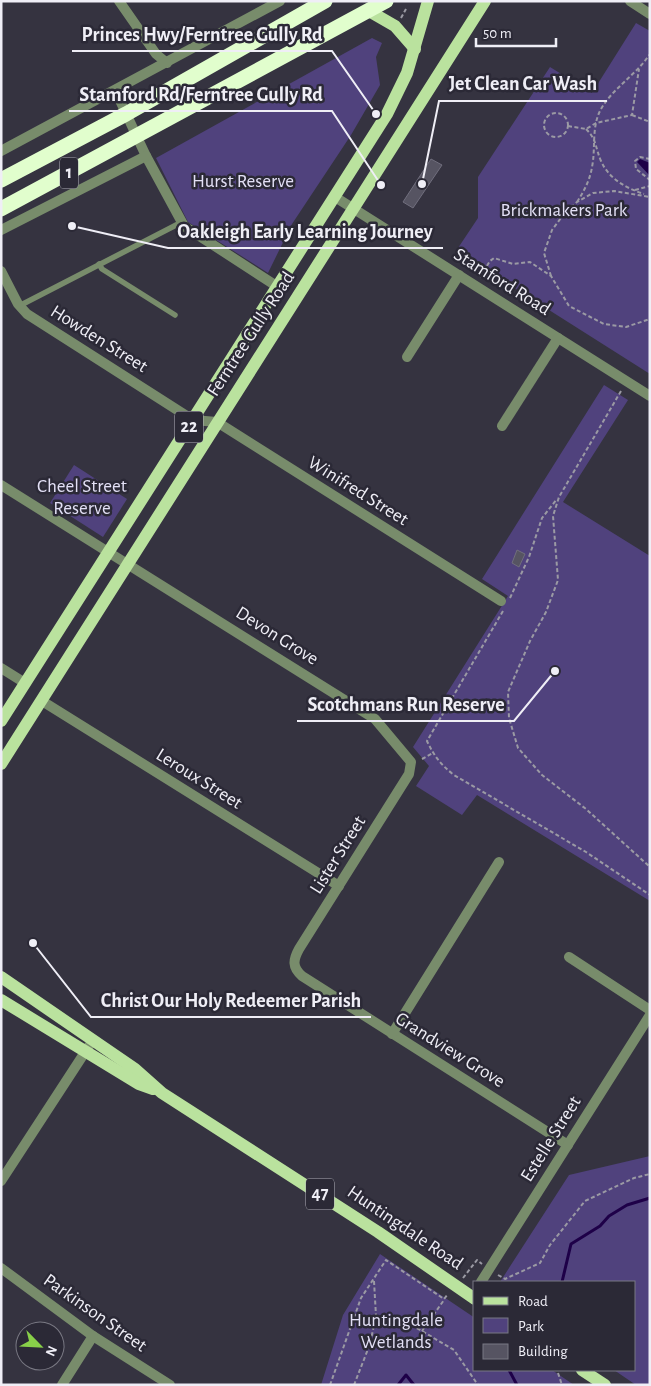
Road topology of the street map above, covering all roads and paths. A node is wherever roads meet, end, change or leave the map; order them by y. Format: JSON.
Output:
{"nodes":[{"id":1,"x":280,"y":1,"type":"edge"},
{"id":2,"x":325,"y":1,"type":"edge"},
{"id":3,"x":386,"y":1,"type":"edge"},
{"id":4,"x":428,"y":1,"type":"edge"},
{"id":5,"x":485,"y":1,"type":"edge"},
{"id":6,"x":630,"y":1,"type":"edge"},
{"id":7,"x":124,"y":3,"type":"edge"},
{"id":8,"x":406,"y":9,"type":"dead end"},
{"id":9,"x":369,"y":11,"type":"junction"},
{"id":10,"x":650,"y":14,"type":"edge"},
{"id":11,"x":398,"y":21,"type":"dead end"},
{"id":12,"x":141,"y":34,"type":"junction"},
{"id":13,"x":415,"y":49,"type":"junction"},
{"id":14,"x":650,"y":54,"type":"edge"},
{"id":15,"x":167,"y":63,"type":"junction"},
{"id":16,"x":639,"y":69,"type":"junction"},
{"id":17,"x":152,"y":72,"type":"junction"},
{"id":18,"x":116,"y":92,"type":"junction"},
{"id":19,"x":126,"y":114,"type":"junction"},
{"id":20,"x":632,"y":115,"type":"junction"},
{"id":21,"x":650,"y":122,"type":"edge"},
{"id":22,"x":596,"y":123,"type":"junction"},
{"id":23,"x":568,"y":126,"type":"junction"},
{"id":24,"x":586,"y":129,"type":"junction"},
{"id":25,"x":136,"y":137,"type":"junction"},
{"id":26,"x":594,"y":138,"type":"junction"},
{"id":27,"x":1,"y":151,"type":"edge"},
{"id":28,"x":146,"y":156,"type":"junction"},
{"id":29,"x":650,"y":159,"type":"edge"},
{"id":30,"x":1,"y":180,"type":"edge"},
{"id":31,"x":650,"y":180,"type":"edge"},
{"id":32,"x":650,"y":186,"type":"edge"},
{"id":33,"x":634,"y":191,"type":"junction"},
{"id":34,"x":649,"y":196,"type":"edge"},
{"id":35,"x":335,"y":197,"type":"junction"},
{"id":36,"x":577,"y":202,"type":"junction"},
{"id":37,"x":1,"y":208,"type":"edge"},
{"id":38,"x":353,"y":209,"type":"junction"},
{"id":39,"x":182,"y":222,"type":"junction"},
{"id":40,"x":1,"y":230,"type":"edge"},
{"id":41,"x":99,"y":264,"type":"junction"},
{"id":42,"x":1,"y":271,"type":"edge"},
{"id":43,"x":459,"y":275,"type":"junction"},
{"id":44,"x":551,"y":276,"type":"junction"},
{"id":45,"x":475,"y":286,"type":"junction"},
{"id":46,"x":278,"y":287,"type":"junction"},
{"id":47,"x":20,"y":306,"type":"junction"},
{"id":48,"x":175,"y":315,"type":"dead end"},
{"id":49,"x":650,"y":319,"type":"edge"},
{"id":50,"x":558,"y":338,"type":"junction"},
{"id":51,"x":407,"y":357,"type":"dead end"},
{"id":52,"x":627,"y":382,"type":"junction"},
{"id":53,"x":650,"y":396,"type":"edge"},
{"id":54,"x":194,"y":420,"type":"junction"},
{"id":55,"x":216,"y":422,"type":"junction"},
{"id":56,"x":502,"y":426,"type":"dead end"},
{"id":57,"x":1,"y":485,"type":"edge"},
{"id":58,"x":559,"y":497,"type":"junction"},
{"id":59,"x":109,"y":554,"type":"junction"},
{"id":60,"x":127,"y":563,"type":"junction"},
{"id":61,"x":501,"y":601,"type":"dead end"},
{"id":62,"x":1,"y":668,"type":"edge"},
{"id":63,"x":25,"y":683,"type":"junction"},
{"id":64,"x":42,"y":701,"type":"junction"},
{"id":65,"x":1,"y":721,"type":"edge"},
{"id":66,"x":1,"y":764,"type":"edge"},
{"id":67,"x":411,"y":765,"type":"joint"},
{"id":68,"x":499,"y":862,"type":"dead end"},
{"id":69,"x":650,"y":867,"type":"edge"},
{"id":70,"x":338,"y":886,"type":"junction"},
{"id":71,"x":650,"y":895,"type":"edge"},
{"id":72,"x":569,"y":957,"type":"dead end"},
{"id":73,"x":294,"y":963,"type":"joint"},
{"id":74,"x":1,"y":977,"type":"edge"},
{"id":75,"x":1,"y":1000,"type":"edge"},
{"id":76,"x":650,"y":1010,"type":"edge"},
{"id":77,"x":650,"y":1015,"type":"edge"},
{"id":78,"x":646,"y":1029,"type":"edge"},
{"id":79,"x":392,"y":1034,"type":"junction"},
{"id":80,"x":93,"y":1040,"type":"junction"},
{"id":81,"x":85,"y":1052,"type":"junction"},
{"id":82,"x":162,"y":1093,"type":"junction"},
{"id":83,"x":568,"y":1144,"type":"junction"},
{"id":84,"x":650,"y":1174,"type":"edge"},
{"id":85,"x":1,"y":1181,"type":"edge"},
{"id":86,"x":1,"y":1268,"type":"edge"},
{"id":87,"x":490,"y":1269,"type":"junction"},
{"id":88,"x":374,"y":1281,"type":"junction"},
{"id":89,"x":483,"y":1281,"type":"edge"},
{"id":90,"x":456,"y":1285,"type":"junction"},
{"id":91,"x":473,"y":1295,"type":"edge"},
{"id":92,"x":444,"y":1299,"type":"junction"},
{"id":93,"x":376,"y":1316,"type":"junction"},
{"id":94,"x":422,"y":1331,"type":"junction"},
{"id":95,"x":93,"y":1336,"type":"junction"},
{"id":96,"x":584,"y":1371,"type":"edge"},
{"id":97,"x":558,"y":1373,"type":"dead end"},
{"id":98,"x":62,"y":1385,"type":"edge"},
{"id":99,"x":170,"y":1385,"type":"edge"},
{"id":100,"x":330,"y":1385,"type":"edge"},
{"id":101,"x":354,"y":1385,"type":"edge"},
{"id":102,"x":478,"y":1385,"type":"edge"},
{"id":103,"x":562,"y":1385,"type":"edge"},
{"id":104,"x":605,"y":1385,"type":"edge"}],
"edges":[{"from":1,"to":15,"type":"street"},
{"from":2,"to":19,"type":"highway","number":"1"},
{"from":3,"to":9,"type":"highway","number":"1"},
{"from":4,"to":13,"type":"main road","name":"Ferntree Gully Road","number":"22"},
{"from":5,"to":38,"type":"main road","name":"Ferntree Gully Road","number":"22"},
{"from":6,"to":10,"type":"street"},
{"from":7,"to":12,"type":"street"},
{"from":8,"to":11,"type":"path"},
{"from":9,"to":13,"type":"main road"},
{"from":9,"to":25,"type":"highway","number":"1"},
{"from":12,"to":15,"type":"street"},
{"from":12,"to":17,"type":"street"},
{"from":13,"to":35,"type":"main road","name":"Ferntree Gully Road","number":"22"},
{"from":14,"to":16,"type":"path"},
{"from":15,"to":17,"type":"street"},
{"from":16,"to":20,"type":"path"},
{"from":16,"to":22,"type":"path"},
{"from":17,"to":18,"type":"street"},
{"from":18,"to":19,"type":"street"},
{"from":18,"to":27,"type":"street"},
{"from":19,"to":25,"type":"street"},
{"from":19,"to":30,"type":"highway","number":"1"},
{"from":20,"to":21,"type":"path"},
{"from":20,"to":22,"type":"path"},
{"from":22,"to":24,"type":"path"},
{"from":22,"to":26,"type":"path"},
{"from":23,"to":23,"type":"path"},
{"from":23,"to":24,"type":"path"},
{"from":24,"to":26,"type":"path"},
{"from":25,"to":28,"type":"street"},
{"from":25,"to":37,"type":"highway","number":"1"},
{"from":26,"to":33,"type":"path"},
{"from":26,"to":36,"type":"path"},
{"from":28,"to":39,"type":"street"},
{"from":28,"to":40,"type":"street"},
{"from":29,"to":31,"type":"path"},
{"from":32,"to":33,"type":"path"},
{"from":33,"to":34,"type":"path"},
{"from":34,"to":36,"type":"path"},
{"from":35,"to":38,"type":"street","name":"Stamford Road"},
{"from":35,"to":46,"type":"main road","name":"Ferntree Gully Road","number":"22"},
{"from":36,"to":44,"type":"path"},
{"from":38,"to":43,"type":"street","name":"Stamford Road"},
{"from":38,"to":55,"type":"main road","name":"Ferntree Gully Road","number":"22"},
{"from":39,"to":41,"type":"lane"},
{"from":39,"to":46,"type":"street"},
{"from":41,"to":47,"type":"lane"},
{"from":41,"to":48,"type":"lane"},
{"from":42,"to":47,"type":"street","name":"Howden Street"},
{"from":43,"to":45,"type":"street","name":"Stamford Road"},
{"from":43,"to":51,"type":"street"},
{"from":44,"to":45,"type":"path"},
{"from":44,"to":49,"type":"path"},
{"from":45,"to":50,"type":"street","name":"Stamford Road"},
{"from":46,"to":54,"type":"main road","name":"Ferntree Gully Road","number":"22"},
{"from":47,"to":54,"type":"street","name":"Howden Street"},
{"from":50,"to":52,"type":"street","name":"Stamford Road"},
{"from":50,"to":56,"type":"street"},
{"from":52,"to":53,"type":"street","name":"Stamford Road"},
{"from":52,"to":58,"type":"path"},
{"from":54,"to":55,"type":"street","name":"Winifred Street"},
{"from":54,"to":59,"type":"main road","name":"Ferntree Gully Road","number":"22"},
{"from":55,"to":60,"type":"main road","name":"Ferntree Gully Road","number":"22"},
{"from":55,"to":61,"type":"street","name":"Winifred Street"},
{"from":57,"to":59,"type":"street","name":"Devon Grove"},
{"from":58,"to":69,"type":"path"},
{"from":58,"to":71,"type":"path"},
{"from":59,"to":60,"type":"street","name":"Devon Grove"},
{"from":59,"to":63,"type":"main road","name":"Ferntree Gully Road","number":"22"},
{"from":60,"to":64,"type":"main road","name":"Ferntree Gully Road","number":"22"},
{"from":60,"to":67,"type":"street","name":"Devon Grove"},
{"from":62,"to":63,"type":"street"},
{"from":63,"to":65,"type":"main road","name":"Ferntree Gully Road","number":"22"},
{"from":64,"to":66,"type":"main road","name":"Ferntree Gully Road","number":"22"},
{"from":64,"to":70,"type":"street","name":"Leroux Street"},
{"from":67,"to":70,"type":"street","name":"Lister Street"},
{"from":68,"to":79,"type":"street"},
{"from":70,"to":73,"type":"street","name":"Lister Street"},
{"from":72,"to":76,"type":"street"},
{"from":73,"to":79,"type":"street","name":"Grandview Grove"},
{"from":74,"to":80,"type":"main road","name":"Huntingdale Road","number":"47"},
{"from":75,"to":81,"type":"main road","name":"Huntingdale Road","number":"47"},
{"from":77,"to":78,"type":"street","name":"Estelle Street"},
{"from":78,"to":83,"type":"street","name":"Estelle Street"},
{"from":79,"to":83,"type":"street","name":"Grandview Grove"},
{"from":80,"to":81,"type":"street"},
{"from":80,"to":82,"type":"main road","name":"Huntingdale Road","number":"47"},
{"from":81,"to":82,"type":"main road","name":"Huntingdale Road","number":"47"},
{"from":81,"to":85,"type":"street"},
{"from":82,"to":90,"type":"main road","name":"Huntingdale Road","number":"47"},
{"from":83,"to":87,"type":"street","name":"Estelle Street"},
{"from":84,"to":87,"type":"path"},
{"from":86,"to":95,"type":"street","name":"Parkinson Street"},
{"from":87,"to":89,"type":"street","name":"Estelle Street"},
{"from":87,"to":90,"type":"path"},
{"from":88,"to":92,"type":"path"},
{"from":88,"to":93,"type":"path"},
{"from":88,"to":100,"type":"path"},
{"from":90,"to":91,"type":"main road","name":"Huntingdale Road","number":"47"},
{"from":90,"to":92,"type":"path"},
{"from":92,"to":94,"type":"path"},
{"from":93,"to":94,"type":"path"},
{"from":93,"to":101,"type":"path"},
{"from":94,"to":102,"type":"path"},
{"from":95,"to":98,"type":"street"},
{"from":95,"to":99,"type":"street","name":"Parkinson Street"},
{"from":96,"to":104,"type":"main road"},
{"from":97,"to":103,"type":"path"}]}
